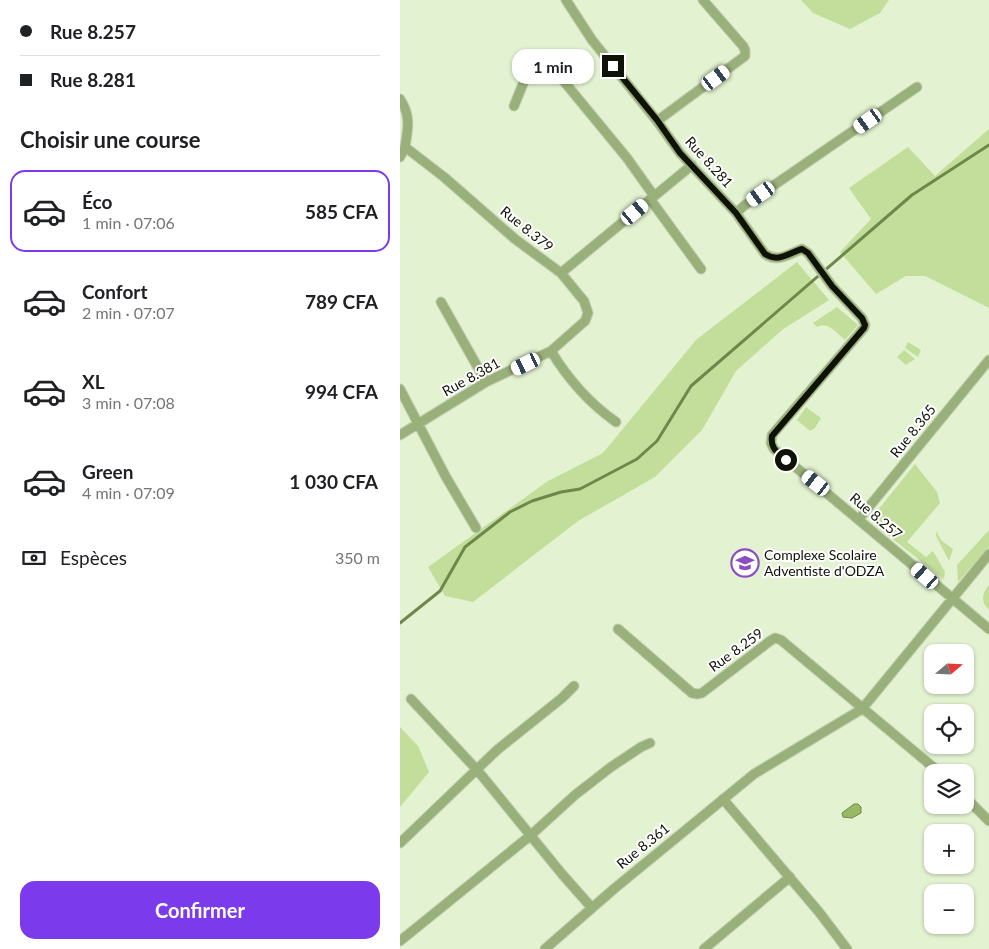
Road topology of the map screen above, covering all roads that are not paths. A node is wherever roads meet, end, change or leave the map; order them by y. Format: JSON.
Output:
{"nodes":[{"id":1,"x":566,"y":0,"type":"edge"},
{"id":2,"x":703,"y":0,"type":"edge"},
{"id":3,"x":917,"y":87,"type":"dead end"},
{"id":4,"x":400,"y":99,"type":"edge"},
{"id":5,"x":514,"y":106,"type":"dead end"},
{"id":6,"x":657,"y":120,"type":"junction"},
{"id":7,"x":405,"y":147,"type":"junction"},
{"id":8,"x":400,"y":157,"type":"edge"},
{"id":9,"x":692,"y":165,"type":"junction"},
{"id":10,"x":652,"y":198,"type":"junction"},
{"id":11,"x":736,"y":213,"type":"junction"},
{"id":12,"x":701,"y":269,"type":"dead end"},
{"id":13,"x":561,"y":273,"type":"junction"},
{"id":14,"x":441,"y":302,"type":"dead end"},
{"id":15,"x":865,"y":325,"type":"joint"},
{"id":16,"x":551,"y":351,"type":"junction"},
{"id":17,"x":989,"y":360,"type":"edge"},
{"id":18,"x":486,"y":382,"type":"junction"},
{"id":19,"x":400,"y":389,"type":"edge"},
{"id":20,"x":616,"y":422,"type":"dead end"},
{"id":21,"x":417,"y":424,"type":"junction"},
{"id":22,"x":400,"y":435,"type":"edge"},
{"id":23,"x":859,"y":519,"type":"junction"},
{"id":24,"x":476,"y":528,"type":"dead end"},
{"id":25,"x":989,"y":554,"type":"edge"},
{"id":26,"x":952,"y":598,"type":"junction"},
{"id":27,"x":618,"y":629,"type":"dead end"},
{"id":28,"x":989,"y":629,"type":"edge"},
{"id":29,"x":574,"y":686,"type":"dead end"},
{"id":30,"x":411,"y":699,"type":"dead end"},
{"id":31,"x":862,"y":709,"type":"junction"},
{"id":32,"x":650,"y":743,"type":"dead end"},
{"id":33,"x":930,"y":764,"type":"edge"},
{"id":34,"x":478,"y":770,"type":"junction"},
{"id":35,"x":723,"y":799,"type":"junction"},
{"id":36,"x":974,"y":806,"type":"edge"},
{"id":37,"x":989,"y":821,"type":"edge"},
{"id":38,"x":531,"y":835,"type":"junction"},
{"id":39,"x":400,"y":843,"type":"edge"},
{"id":40,"x":790,"y":877,"type":"junction"},
{"id":41,"x":592,"y":908,"type":"junction"},
{"id":42,"x":400,"y":941,"type":"edge"},
{"id":43,"x":544,"y":949,"type":"edge"},
{"id":44,"x":704,"y":949,"type":"edge"},
{"id":45,"x":847,"y":949,"type":"edge"}],
"edges":[{"from":1,"to":6,"type":"street","name":"Rue 8.281"},
{"from":2,"to":6,"type":"street"},
{"from":3,"to":11,"type":"street"},
{"from":4,"to":7,"type":"street"},
{"from":5,"to":10,"type":"street"},
{"from":6,"to":9,"type":"street","name":"Rue 8.281"},
{"from":7,"to":8,"type":"street"},
{"from":7,"to":13,"type":"street","name":"Rue 8.379"},
{"from":9,"to":10,"type":"street"},
{"from":9,"to":11,"type":"street","name":"Rue 8.281"},
{"from":10,"to":12,"type":"street"},
{"from":10,"to":13,"type":"street"},
{"from":11,"to":15,"type":"street","name":"Rue 8.281"},
{"from":13,"to":16,"type":"street","name":"Rue 8.379"},
{"from":14,"to":18,"type":"street"},
{"from":15,"to":23,"type":"street","name":"Rue 8.257"},
{"from":16,"to":18,"type":"street","name":"Rue 8.381"},
{"from":16,"to":20,"type":"street"},
{"from":17,"to":23,"type":"street","name":"Rue 8.365"},
{"from":18,"to":21,"type":"street","name":"Rue 8.381"},
{"from":19,"to":21,"type":"street"},
{"from":21,"to":22,"type":"street","name":"Rue 8.381"},
{"from":21,"to":24,"type":"street"},
{"from":23,"to":26,"type":"street","name":"Rue 8.257"},
{"from":25,"to":26,"type":"street","name":"Rue 8.361"},
{"from":26,"to":28,"type":"street","name":"Rue 8.257"},
{"from":26,"to":31,"type":"street","name":"Rue 8.361"},
{"from":27,"to":31,"type":"street","name":"Rue 8.259"},
{"from":29,"to":34,"type":"street"},
{"from":30,"to":34,"type":"street"},
{"from":31,"to":33,"type":"street","name":"Rue 8.259"},
{"from":31,"to":35,"type":"street","name":"Rue 8.361"},
{"from":32,"to":38,"type":"street"},
{"from":34,"to":38,"type":"street"},
{"from":34,"to":39,"type":"street"},
{"from":35,"to":40,"type":"street"},
{"from":35,"to":41,"type":"street","name":"Rue 8.361"},
{"from":36,"to":37,"type":"street"},
{"from":38,"to":41,"type":"street"},
{"from":38,"to":42,"type":"street"},
{"from":40,"to":44,"type":"street"},
{"from":40,"to":45,"type":"street"},
{"from":41,"to":43,"type":"street","name":"Rue 8.361"}]}
